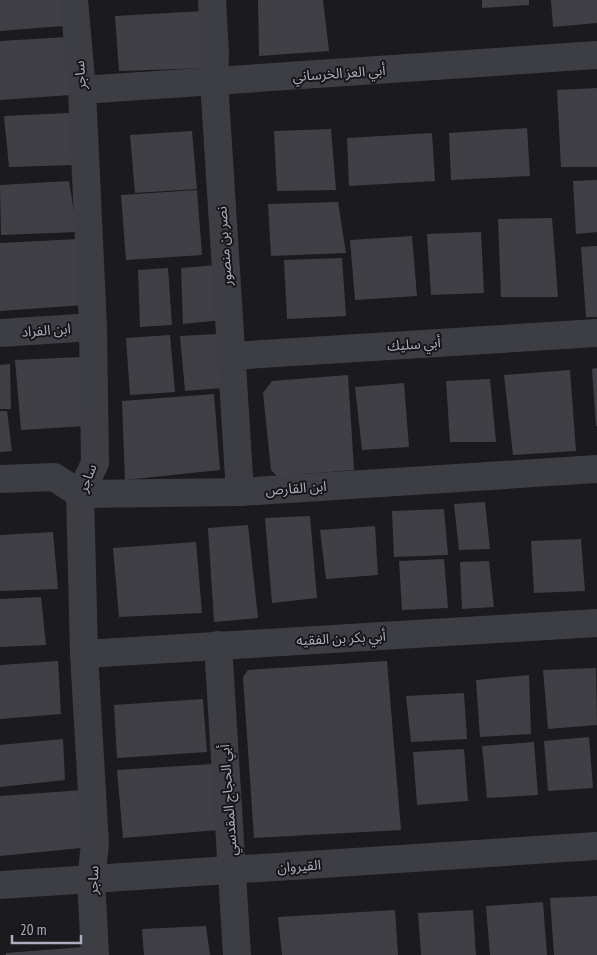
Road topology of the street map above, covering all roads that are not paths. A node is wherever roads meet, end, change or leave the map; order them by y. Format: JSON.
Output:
{"nodes":[{"id":1,"x":74,"y":0,"type":"edge"},
{"id":2,"x":212,"y":0,"type":"edge"},
{"id":3,"x":597,"y":55,"type":"edge"},
{"id":4,"x":214,"y":81,"type":"junction"},
{"id":5,"x":82,"y":90,"type":"junction"},
{"id":6,"x":92,"y":327,"type":"junction"},
{"id":7,"x":0,"y":333,"type":"edge"},
{"id":8,"x":597,"y":333,"type":"edge"},
{"id":9,"x":231,"y":356,"type":"junction"},
{"id":10,"x":597,"y":469,"type":"edge"},
{"id":11,"x":0,"y":479,"type":"edge"},
{"id":12,"x":240,"y":492,"type":"junction"},
{"id":13,"x":80,"y":494,"type":"junction"},
{"id":14,"x":597,"y":623,"type":"edge"},
{"id":15,"x":218,"y":645,"type":"junction"},
{"id":16,"x":84,"y":654,"type":"junction"},
{"id":17,"x":597,"y":846,"type":"edge"},
{"id":18,"x":232,"y":871,"type":"junction"},
{"id":19,"x":91,"y":879,"type":"junction"},
{"id":20,"x":0,"y":885,"type":"edge"},
{"id":21,"x":96,"y":955,"type":"edge"},
{"id":22,"x":237,"y":955,"type":"edge"}],
"edges":[{"from":1,"to":5,"type":"street","name":"ساجر"},
{"from":2,"to":4,"type":"street","name":"نصر بن منصور"},
{"from":3,"to":4,"type":"street","name":"أبي العز الخرساني"},
{"from":4,"to":5,"type":"street","name":"أبي العز الخرساني"},
{"from":4,"to":9,"type":"street","name":"نصر بن منصور"},
{"from":5,"to":6,"type":"street","name":"ساجر"},
{"from":6,"to":7,"type":"street","name":"ابن الفراد"},
{"from":6,"to":13,"type":"street","name":"ساجر"},
{"from":8,"to":9,"type":"street","name":"أبي سليك"},
{"from":9,"to":12,"type":"street","name":"نصر بن منصور"},
{"from":10,"to":12,"type":"street","name":"ابن القارص"},
{"from":11,"to":13,"type":"street"},
{"from":12,"to":13,"type":"street","name":"ابن القارص"},
{"from":13,"to":16,"type":"street","name":"ساجر"},
{"from":14,"to":15,"type":"street","name":"أبي بكر بن الفقيه"},
{"from":15,"to":16,"type":"street","name":"أبي بكر بن الفقيه"},
{"from":15,"to":18,"type":"street","name":"أبي الحجاج المقدسي"},
{"from":16,"to":19,"type":"street","name":"ساجر"},
{"from":17,"to":18,"type":"street","name":"القيروان"},
{"from":18,"to":19,"type":"street","name":"القيروان"},
{"from":18,"to":22,"type":"street","name":"أبي الحجاج المقدسي"},
{"from":19,"to":20,"type":"street","name":"القيروان"},
{"from":19,"to":21,"type":"street","name":"ساجر"}]}
